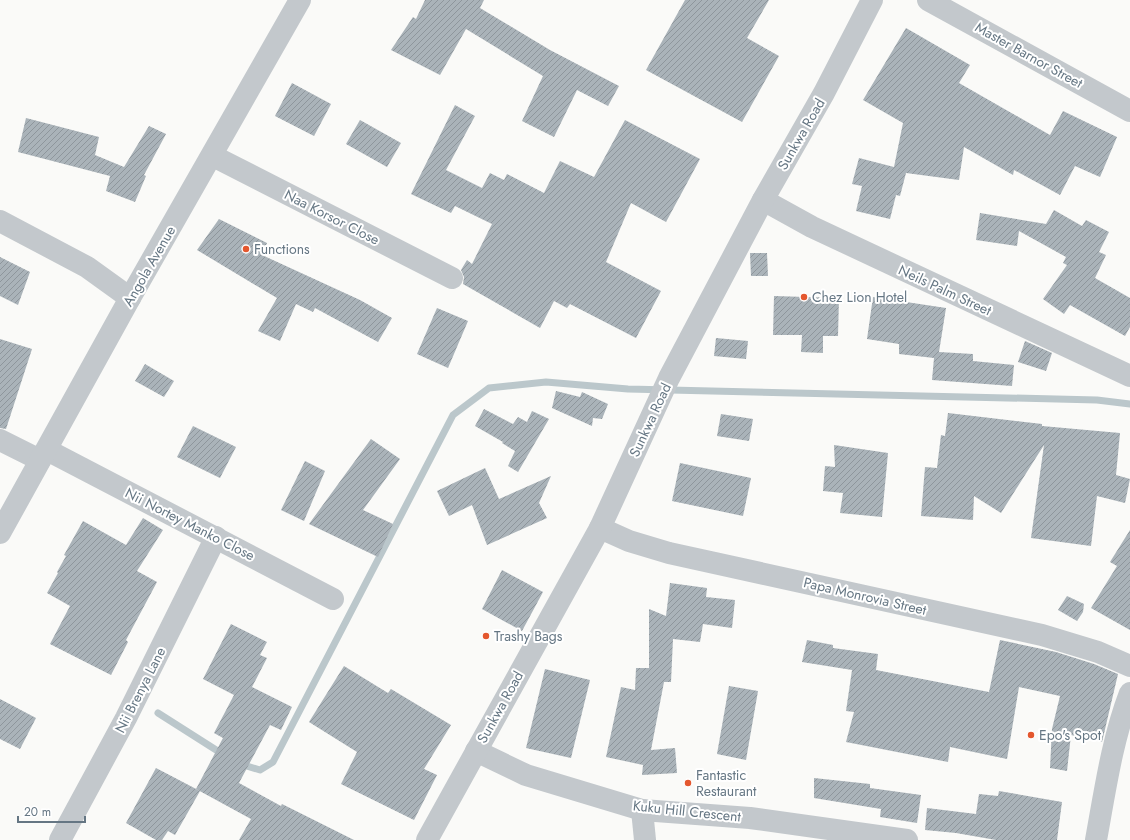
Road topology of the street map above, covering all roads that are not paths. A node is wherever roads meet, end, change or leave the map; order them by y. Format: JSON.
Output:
{"nodes":[{"id":1,"x":300,"y":0,"type":"edge"},
{"id":2,"x":872,"y":0,"type":"edge"},
{"id":3,"x":928,"y":0,"type":"edge"},
{"id":4,"x":1130,"y":111,"type":"edge"},
{"id":5,"x":212,"y":156,"type":"junction"},
{"id":6,"x":763,"y":200,"type":"junction"},
{"id":7,"x":0,"y":221,"type":"edge"},
{"id":8,"x":452,"y":278,"type":"dead end"},
{"id":9,"x":130,"y":298,"type":"junction"},
{"id":10,"x":1130,"y":376,"type":"edge"},
{"id":11,"x":0,"y":440,"type":"edge"},
{"id":12,"x":44,"y":455,"type":"junction"},
{"id":13,"x":600,"y":528,"type":"junction"},
{"id":14,"x":0,"y":533,"type":"edge"},
{"id":15,"x":216,"y":538,"type":"junction"},
{"id":16,"x":333,"y":599,"type":"dead end"},
{"id":17,"x":1130,"y":666,"type":"edge"},
{"id":18,"x":1130,"y":693,"type":"edge"},
{"id":19,"x":476,"y":751,"type":"junction"},
{"id":20,"x":642,"y":810,"type":"junction"},
{"id":21,"x":60,"y":840,"type":"edge"},
{"id":22,"x":427,"y":840,"type":"edge"},
{"id":23,"x":645,"y":840,"type":"edge"},
{"id":24,"x":907,"y":840,"type":"edge"},
{"id":25,"x":1096,"y":840,"type":"edge"}],
"edges":[{"from":1,"to":5,"type":"street","name":"Angola Avenue"},
{"from":2,"to":6,"type":"street","name":"Sunkwa Road"},
{"from":3,"to":4,"type":"street","name":"Master Barnor Street"},
{"from":5,"to":8,"type":"street","name":"Naa Korsor Close"},
{"from":5,"to":9,"type":"street","name":"Angola Avenue"},
{"from":6,"to":10,"type":"street","name":"Neils Palm Street"},
{"from":6,"to":13,"type":"street","name":"Sunkwa Road"},
{"from":7,"to":9,"type":"street"},
{"from":9,"to":12,"type":"street","name":"Angola Avenue"},
{"from":11,"to":12,"type":"street","name":"Nii Nortey Manko Close"},
{"from":12,"to":14,"type":"street","name":"Angola Avenue"},
{"from":12,"to":15,"type":"street","name":"Nii Nortey Manko Close"},
{"from":13,"to":17,"type":"street","name":"Papa Monrovia Street"},
{"from":13,"to":19,"type":"street","name":"Sunkwa Road"},
{"from":15,"to":16,"type":"street","name":"Nii Nortey Manko Close"},
{"from":15,"to":21,"type":"street","name":"Nii Brenya Lane"},
{"from":18,"to":25,"type":"street"},
{"from":19,"to":20,"type":"street","name":"Kuku Hill Crescent"},
{"from":19,"to":22,"type":"street","name":"Sunkwa Road"},
{"from":20,"to":23,"type":"street"},
{"from":20,"to":24,"type":"street","name":"Kuku Hill Crescent"}]}
